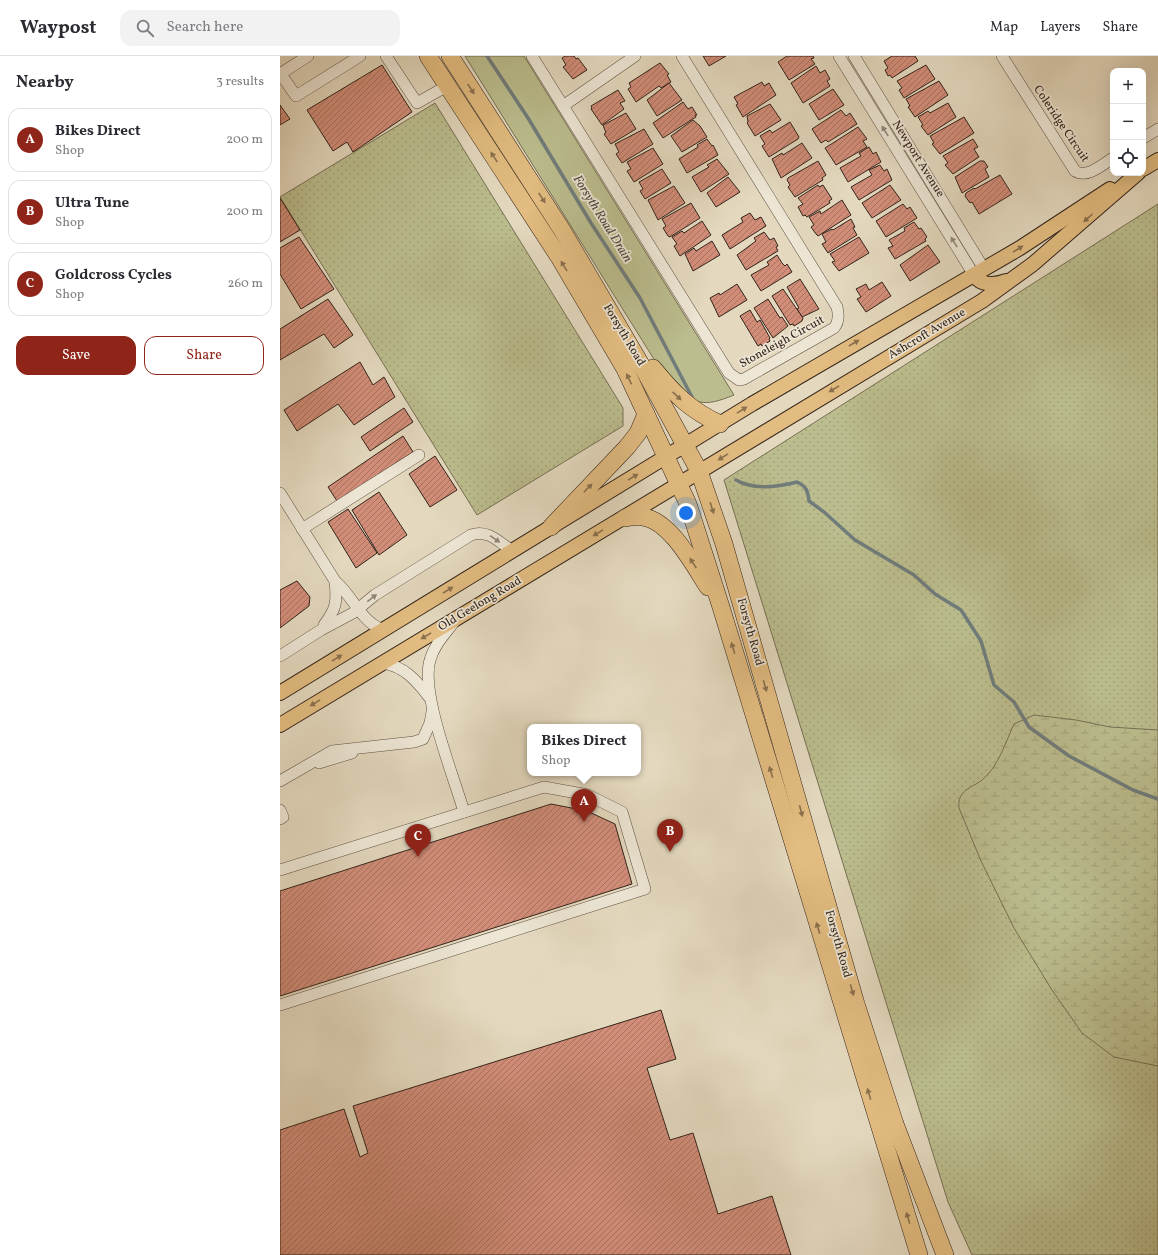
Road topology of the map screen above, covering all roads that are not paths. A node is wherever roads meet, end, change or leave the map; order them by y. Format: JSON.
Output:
{"nodes":[{"id":1,"x":308,"y":56,"type":"edge"},
{"id":2,"x":360,"y":56,"type":"edge"},
{"id":3,"x":386,"y":56,"type":"edge"},
{"id":4,"x":428,"y":56,"type":"edge"},
{"id":5,"x":450,"y":56,"type":"edge"},
{"id":6,"x":532,"y":56,"type":"edge"},
{"id":7,"x":635,"y":56,"type":"edge"},
{"id":8,"x":682,"y":56,"type":"edge"},
{"id":9,"x":839,"y":56,"type":"edge"},
{"id":10,"x":854,"y":56,"type":"edge"},
{"id":11,"x":1002,"y":56,"type":"edge"},
{"id":12,"x":280,"y":74,"type":"edge"},
{"id":13,"x":447,"y":86,"type":"junction"},
{"id":14,"x":563,"y":106,"type":"junction"},
{"id":15,"x":1158,"y":129,"type":"edge"},
{"id":16,"x":1146,"y":136,"type":"edge"},
{"id":17,"x":1110,"y":160,"type":"edge"},
{"id":18,"x":1158,"y":160,"type":"edge"},
{"id":19,"x":1146,"y":167,"type":"edge"},
{"id":20,"x":1133,"y":176,"type":"edge"},
{"id":21,"x":1135,"y":176,"type":"edge"},
{"id":22,"x":979,"y":272,"type":"junction"},
{"id":23,"x":1014,"y":278,"type":"junction"},
{"id":24,"x":617,"y":322,"type":"junction"},
{"id":25,"x":646,"y":414,"type":"junction"},
{"id":26,"x":720,"y":424,"type":"junction"},
{"id":27,"x":685,"y":445,"type":"junction"},
{"id":28,"x":419,"y":455,"type":"dead end"},
{"id":29,"x":665,"y":456,"type":"junction"},
{"id":30,"x":699,"y":471,"type":"junction"},
{"id":31,"x":679,"y":483,"type":"junction"},
{"id":32,"x":280,"y":493,"type":"edge"},
{"id":33,"x":625,"y":518,"type":"junction"},
{"id":34,"x":552,"y":527,"type":"junction"},
{"id":35,"x":302,"y":529,"type":"junction"},
{"id":36,"x":512,"y":551,"type":"junction"},
{"id":37,"x":335,"y":581,"type":"junction"},
{"id":38,"x":721,"y":607,"type":"junction"},
{"id":39,"x":358,"y":610,"type":"junction"},
{"id":40,"x":458,"y":617,"type":"junction"},
{"id":41,"x":320,"y":630,"type":"junction"},
{"id":42,"x":383,"y":630,"type":"junction"},
{"id":43,"x":280,"y":656,"type":"edge"},
{"id":44,"x":382,"y":663,"type":"junction"},
{"id":45,"x":280,"y":693,"type":"edge"},
{"id":46,"x":429,"y":697,"type":"junction"},
{"id":47,"x":432,"y":711,"type":"junction"},
{"id":48,"x":280,"y":725,"type":"edge"},
{"id":49,"x":280,"y":781,"type":"edge"},
{"id":50,"x":280,"y":810,"type":"edge"},
{"id":51,"x":464,"y":812,"type":"junction"},
{"id":52,"x":280,"y":819,"type":"edge"},
{"id":53,"x":280,"y":870,"type":"edge"},
{"id":54,"x":280,"y":1005,"type":"edge"},
{"id":55,"x":919,"y":1255,"type":"edge"},
{"id":56,"x":945,"y":1255,"type":"edge"}],
"edges":[{"from":1,"to":12,"type":"street"},
{"from":2,"to":12,"type":"street"},
{"from":3,"to":13,"type":"street"},
{"from":4,"to":13,"type":"highway","name":"Forsyth Road"},
{"from":5,"to":24,"type":"highway","name":"Forsyth Road","one_way":true},
{"from":6,"to":14,"type":"street","name":"Stoneleigh Circuit"},
{"from":7,"to":14,"type":"street"},
{"from":8,"to":14,"type":"street","name":"Stoneleigh Circuit"},
{"from":22,"to":9,"type":"street","name":"Newport Avenue","one_way":true},
{"from":10,"to":22,"type":"street","name":"Newport Avenue"},
{"from":11,"to":17,"type":"street","name":"Coleridge Circuit"},
{"from":25,"to":13,"type":"highway","name":"Forsyth Road","one_way":true},
{"from":15,"to":16,"type":"street"},
{"from":18,"to":19,"type":"main road"},
{"from":22,"to":20,"type":"main road","name":"Ashcroft Avenue","one_way":true},
{"from":21,"to":23,"type":"main road","name":"Ashcroft Avenue","one_way":true},
{"from":22,"to":23,"type":"main road"},
{"from":26,"to":22,"type":"main road","name":"Ashcroft Avenue","one_way":true},
{"from":23,"to":30,"type":"main road","name":"Ashcroft Avenue","one_way":true},
{"from":24,"to":26,"type":"highway","one_way":true},
{"from":24,"to":27,"type":"highway","name":"Forsyth Road"},
{"from":25,"to":29,"type":"highway","name":"Forsyth Road"},
{"from":34,"to":25,"type":"highway","one_way":true},
{"from":26,"to":27,"type":"main road","name":"Ashcroft Avenue"},
{"from":27,"to":29,"type":"main road","name":"Ashcroft Avenue"},
{"from":27,"to":30,"type":"highway","name":"Forsyth Road"},
{"from":28,"to":35,"type":"street"},
{"from":29,"to":31,"type":"highway","name":"Forsyth Road"},
{"from":34,"to":29,"type":"main road","one_way":true},
{"from":30,"to":31,"type":"main road","name":"Ashcroft Avenue"},
{"from":30,"to":56,"type":"highway","name":"Forsyth Road","one_way":true},
{"from":31,"to":33,"type":"main road","name":"Old Geelong Road"},
{"from":31,"to":38,"type":"highway","name":"Forsyth Road"},
{"from":32,"to":35,"type":"street"},
{"from":38,"to":33,"type":"highway","one_way":true},
{"from":33,"to":40,"type":"main road","name":"Old Geelong Road","one_way":true},
{"from":34,"to":36,"type":"main road"},
{"from":35,"to":37,"type":"street"},
{"from":39,"to":36,"type":"street","one_way":true},
{"from":42,"to":36,"type":"main road","one_way":true},
{"from":37,"to":39,"type":"street"},
{"from":37,"to":41,"type":"street"},
{"from":55,"to":38,"type":"highway","name":"Forsyth Road","one_way":true},
{"from":39,"to":41,"type":"street"},
{"from":39,"to":42,"type":"street"},
{"from":40,"to":44,"type":"main road","name":"Old Geelong Road","one_way":true},
{"from":40,"to":46,"type":"street"},
{"from":41,"to":43,"type":"street"},
{"from":45,"to":42,"type":"main road","one_way":true},
{"from":44,"to":46,"type":"street"},
{"from":44,"to":48,"type":"main road","name":"Old Geelong Road","one_way":true},
{"from":46,"to":47,"type":"street"},
{"from":47,"to":49,"type":"street"},
{"from":47,"to":51,"type":"street"},
{"from":50,"to":52,"type":"street"},
{"from":51,"to":53,"type":"street"},
{"from":51,"to":54,"type":"street"}]}
